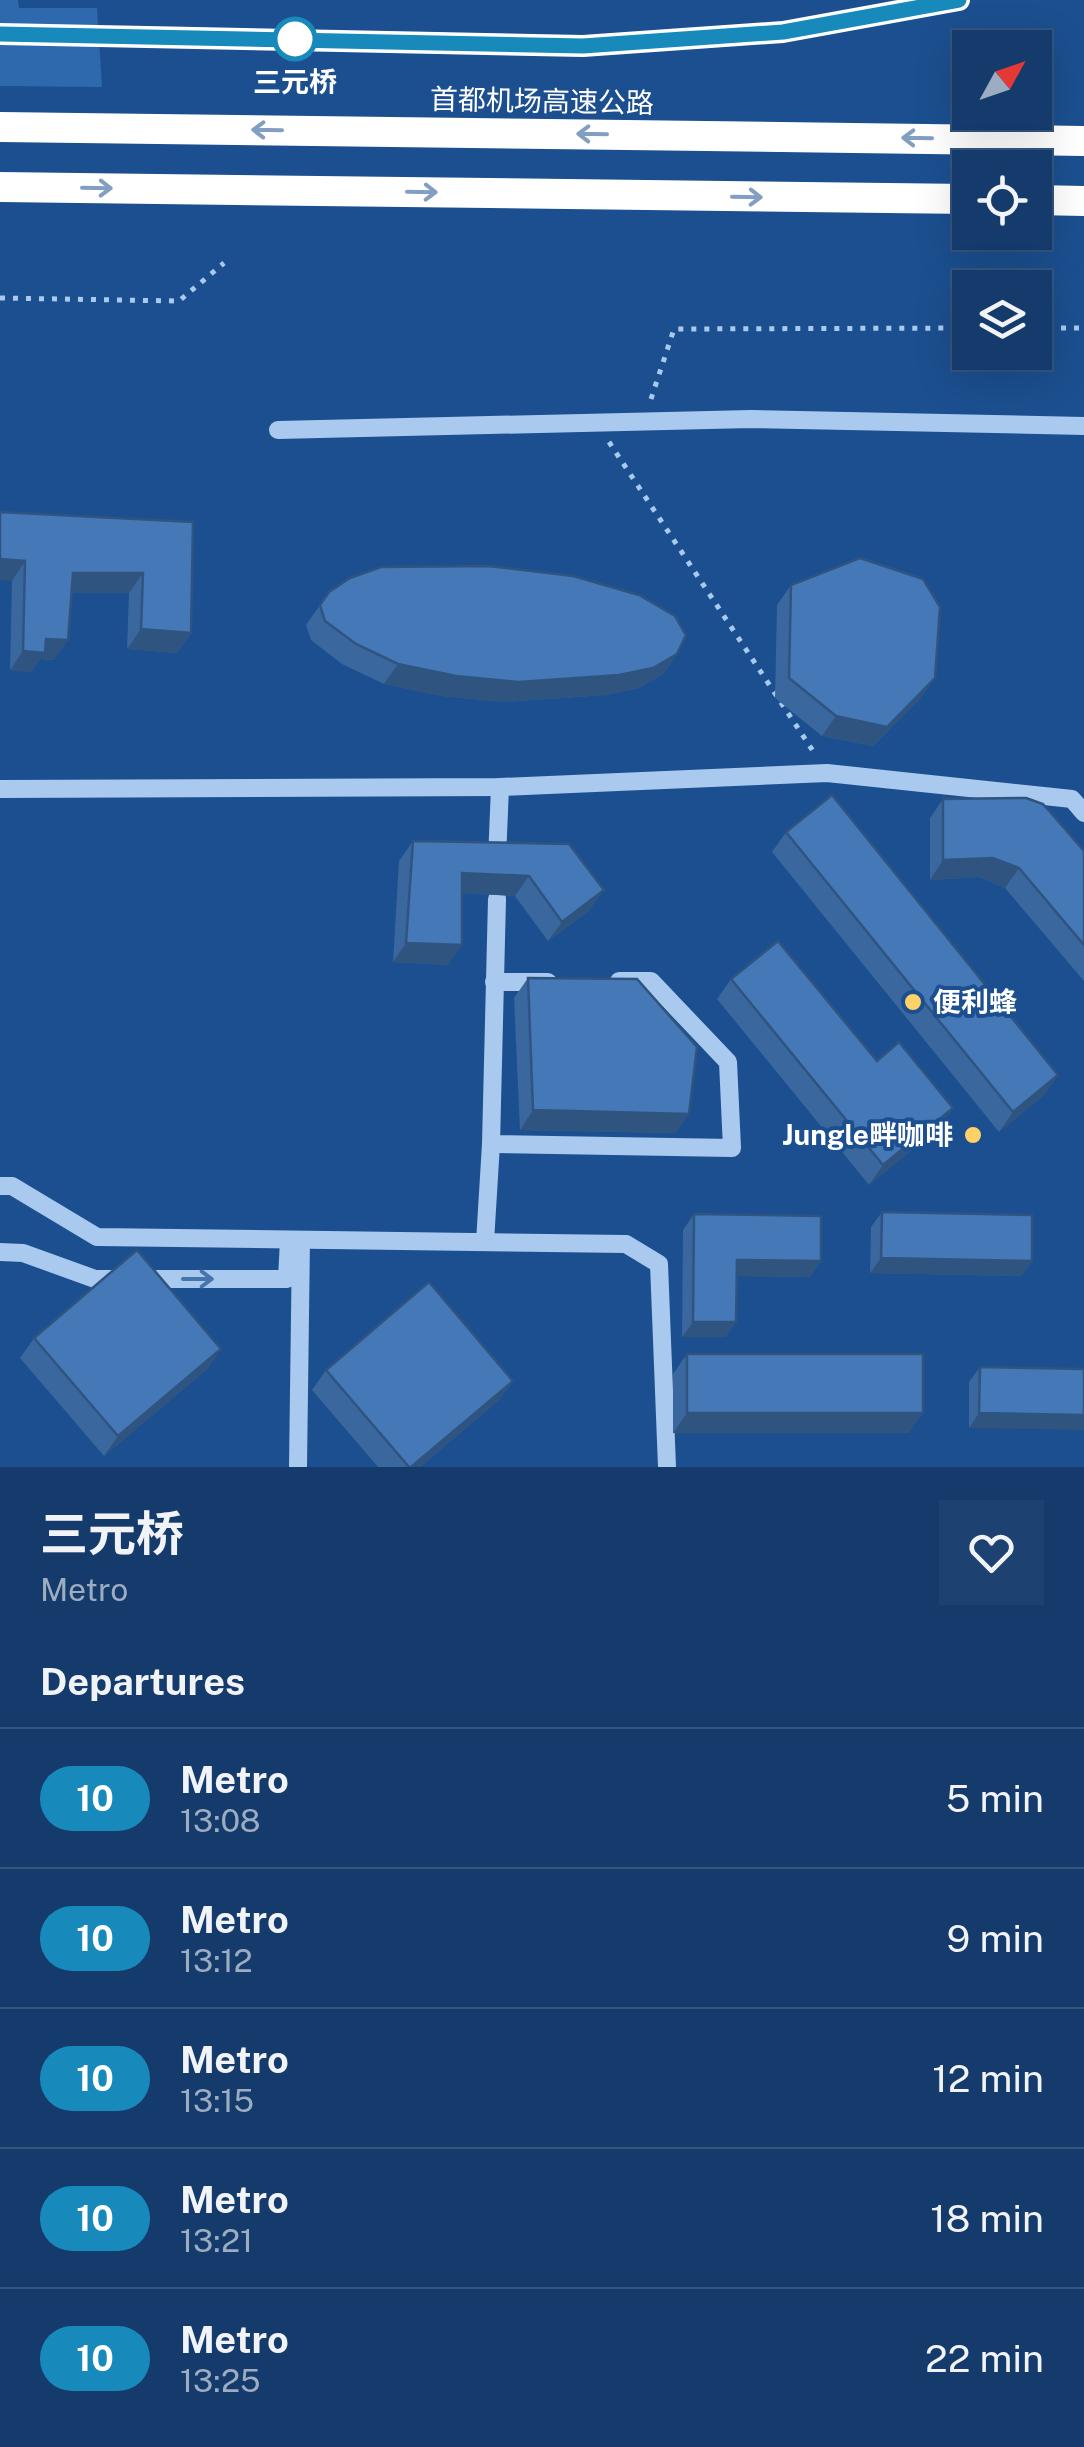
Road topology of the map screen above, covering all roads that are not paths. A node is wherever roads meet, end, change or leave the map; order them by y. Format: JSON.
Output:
{"nodes":[{"id":1,"x":0,"y":125,"type":"edge"},
{"id":2,"x":1084,"y":140,"type":"edge"},
{"id":3,"x":0,"y":187,"type":"edge"},
{"id":4,"x":952,"y":200,"type":"edge"},
{"id":5,"x":1052,"y":200,"type":"edge"},
{"id":6,"x":1084,"y":201,"type":"edge"},
{"id":7,"x":1084,"y":426,"type":"edge"},
{"id":8,"x":278,"y":430,"type":"dead end"},
{"id":9,"x":500,"y":788,"type":"junction"},
{"id":10,"x":0,"y":789,"type":"edge"},
{"id":11,"x":1084,"y":813,"type":"edge"},
{"id":12,"x":497,"y":860,"type":"edge"},
{"id":13,"x":496,"y":899,"type":"edge"},
{"id":14,"x":494,"y":982,"type":"junction"},
{"id":15,"x":573,"y":982,"type":"edge"},
{"id":16,"x":592,"y":982,"type":"edge"},
{"id":17,"x":491,"y":1144,"type":"junction"},
{"id":18,"x":0,"y":1186,"type":"edge"},
{"id":19,"x":295,"y":1240,"type":"junction"},
{"id":20,"x":485,"y":1242,"type":"junction"},
{"id":21,"x":0,"y":1252,"type":"edge"},
{"id":22,"x":298,"y":1467,"type":"edge"},
{"id":23,"x":667,"y":1467,"type":"edge"}],
"edges":[{"from":2,"to":1,"type":"highway","name":"首都机场高速公路","one_way":true},
{"from":3,"to":4,"type":"highway","one_way":true},
{"from":5,"to":6,"type":"highway"},
{"from":7,"to":8,"type":"street"},
{"from":9,"to":10,"type":"street"},
{"from":9,"to":11,"type":"street"},
{"from":9,"to":12,"type":"street"},
{"from":13,"to":14,"type":"street"},
{"from":14,"to":15,"type":"street"},
{"from":14,"to":17,"type":"street"},
{"from":16,"to":17,"type":"street"},
{"from":17,"to":20,"type":"street"},
{"from":18,"to":19,"type":"street"},
{"from":19,"to":20,"type":"street"},
{"from":21,"to":19,"type":"street","one_way":true},
{"from":19,"to":22,"type":"street"},
{"from":20,"to":23,"type":"street"}]}
